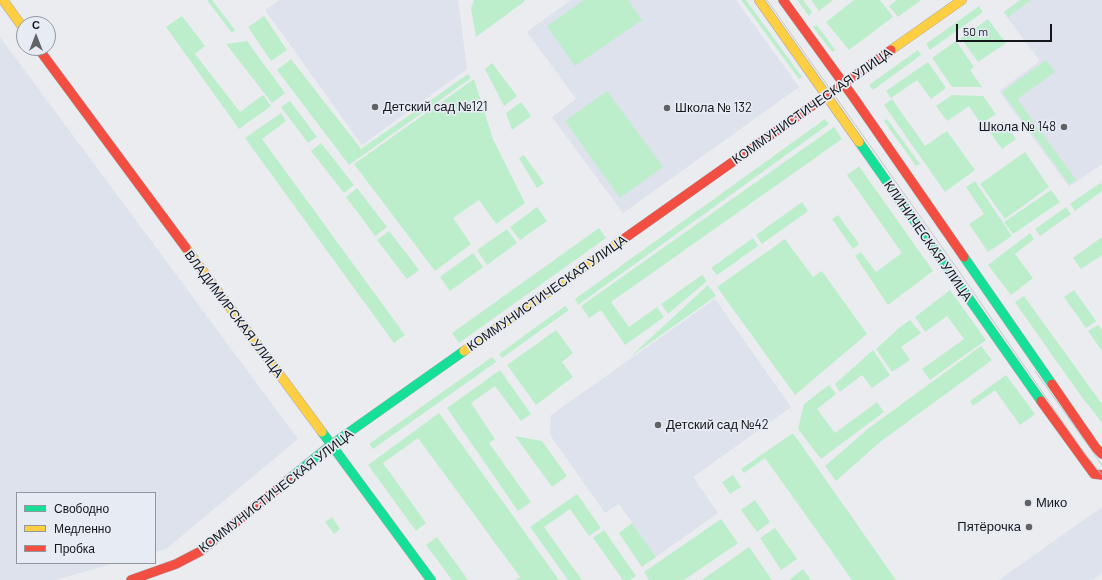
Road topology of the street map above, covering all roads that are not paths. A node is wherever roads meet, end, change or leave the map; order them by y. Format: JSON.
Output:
{"nodes":[{"id":1,"x":2,"y":0,"type":"edge"},
{"id":2,"x":759,"y":0,"type":"edge"},
{"id":3,"x":783,"y":0,"type":"edge"},
{"id":4,"x":962,"y":0,"type":"edge"},
{"id":5,"x":16,"y":18,"type":"edge"},
{"id":6,"x":44,"y":56,"type":"edge"},
{"id":7,"x":843,"y":84,"type":"junction"},
{"id":8,"x":826,"y":96,"type":"junction"},
{"id":9,"x":331,"y":445,"type":"junction"},
{"id":10,"x":1102,"y":454,"type":"edge"},
{"id":11,"x":1102,"y":475,"type":"edge"},
{"id":12,"x":131,"y":580,"type":"edge"},
{"id":13,"x":431,"y":580,"type":"edge"}],
"edges":[{"from":1,"to":5,"type":"street"},
{"from":2,"to":8,"type":"street","name":"КЛИНИЧЕСКАЯ УЛИЦА"},
{"from":3,"to":7,"type":"street","name":"КЛИНИЧЕСКАЯ УЛИЦА"},
{"from":4,"to":7,"type":"street","name":"КОММУНИСТИЧЕСКАЯ УЛИЦА"},
{"from":6,"to":9,"type":"street","name":"ВЛАДИМИРСКАЯ УЛИЦА"},
{"from":7,"to":8,"type":"street","name":"КОММУНИСТИЧЕСКАЯ УЛИЦА"},
{"from":7,"to":10,"type":"street","name":"КЛИНИЧЕСКАЯ УЛИЦА"},
{"from":8,"to":9,"type":"street","name":"КОММУНИСТИЧЕСКАЯ УЛИЦА"},
{"from":8,"to":11,"type":"street","name":"КЛИНИЧЕСКАЯ УЛИЦА"},
{"from":9,"to":12,"type":"street","name":"КОММУНИСТИЧЕСКАЯ УЛИЦА"},
{"from":9,"to":13,"type":"street","name":"ВЛАДИМИРСКАЯ УЛИЦА"}]}
